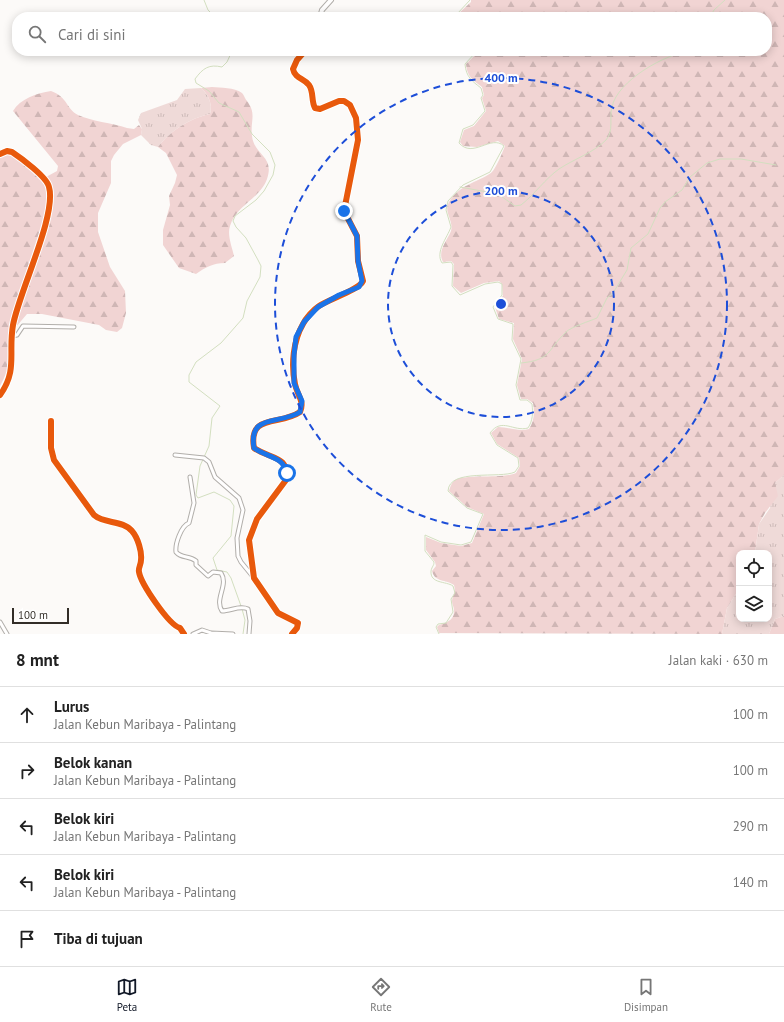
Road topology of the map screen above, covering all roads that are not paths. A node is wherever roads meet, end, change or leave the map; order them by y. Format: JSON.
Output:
{"nodes":[{"id":1,"x":331,"y":0,"type":"edge"},
{"id":2,"x":321,"y":12,"type":"edge"},
{"id":3,"x":301,"y":56,"type":"edge"},
{"id":4,"x":0,"y":154,"type":"edge"},
{"id":5,"x":74,"y":328,"type":"dead end"},
{"id":6,"x":12,"y":336,"type":"junction"},
{"id":7,"x":0,"y":396,"type":"edge"},
{"id":8,"x":51,"y":421,"type":"dead end"},
{"id":9,"x":175,"y":455,"type":"dead end"},
{"id":10,"x":190,"y":477,"type":"dead end"},
{"id":11,"x":254,"y":578,"type":"junction"},
{"id":12,"x":0,"y":622,"type":"edge"},
{"id":13,"x":7,"y":634,"type":"edge"},
{"id":14,"x":184,"y":634,"type":"edge"},
{"id":15,"x":193,"y":634,"type":"edge"},
{"id":16,"x":233,"y":634,"type":"edge"},
{"id":17,"x":249,"y":634,"type":"edge"},
{"id":18,"x":292,"y":634,"type":"edge"}],
"edges":[{"from":1,"to":2,"type":"street"},
{"from":3,"to":11,"type":"street"},
{"from":4,"to":6,"type":"street"},
{"from":5,"to":6,"type":"street"},
{"from":6,"to":7,"type":"street"},
{"from":8,"to":14,"type":"street"},
{"from":9,"to":11,"type":"street"},
{"from":10,"to":17,"type":"street"},
{"from":11,"to":18,"type":"street"},
{"from":12,"to":13,"type":"street"},
{"from":15,"to":16,"type":"street"}]}
